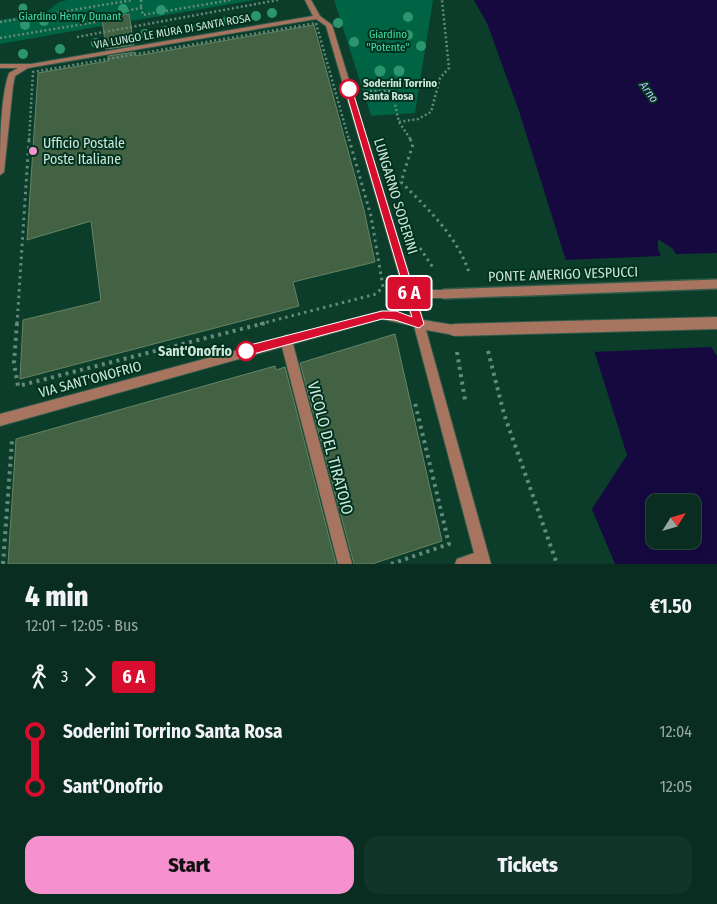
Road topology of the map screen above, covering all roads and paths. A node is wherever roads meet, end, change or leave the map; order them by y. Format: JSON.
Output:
{"nodes":[{"id":1,"x":133,"y":0,"type":"edge"},
{"id":2,"x":141,"y":0,"type":"edge"},
{"id":3,"x":230,"y":0,"type":"edge"},
{"id":4,"x":278,"y":0,"type":"edge"},
{"id":5,"x":308,"y":0,"type":"edge"},
{"id":6,"x":442,"y":0,"type":"edge"},
{"id":7,"x":142,"y":8,"type":"junction"},
{"id":8,"x":317,"y":17,"type":"junction"},
{"id":9,"x":0,"y":22,"type":"edge"},
{"id":10,"x":299,"y":26,"type":"dead end"},
{"id":11,"x":0,"y":38,"type":"edge"},
{"id":12,"x":74,"y":38,"type":"dead end"},
{"id":13,"x":0,"y":66,"type":"edge"},
{"id":14,"x":31,"y":66,"type":"junction"},
{"id":15,"x":368,"y":91,"type":"dead end"},
{"id":16,"x":0,"y":172,"type":"edge"},
{"id":17,"x":717,"y":284,"type":"edge"},
{"id":18,"x":376,"y":294,"type":"dead end"},
{"id":19,"x":410,"y":294,"type":"junction"},
{"id":20,"x":717,"y":323,"type":"edge"},
{"id":21,"x":419,"y":324,"type":"junction"},
{"id":22,"x":286,"y":340,"type":"junction"},
{"id":23,"x":414,"y":402,"type":"dead end"},
{"id":24,"x":0,"y":420,"type":"edge"},
{"id":25,"x":12,"y":435,"type":"dead end"},
{"id":26,"x":483,"y":560,"type":"edge"},
{"id":27,"x":3,"y":564,"type":"edge"},
{"id":28,"x":345,"y":564,"type":"edge"},
{"id":29,"x":391,"y":564,"type":"edge"},
{"id":30,"x":462,"y":564,"type":"edge"}],
"edges":[{"from":1,"to":9,"type":"path"},
{"from":2,"to":7,"type":"path"},
{"from":3,"to":7,"type":"path"},
{"from":4,"to":12,"type":"path"},
{"from":5,"to":8,"type":"street","name":"LUNGARNO SODERINI"},
{"from":6,"to":15,"type":"path"},
{"from":7,"to":11,"type":"path"},
{"from":8,"to":14,"type":"street","name":"VIA LUNGO LE MURA DI SANTA ROSA"},
{"from":8,"to":19,"type":"street","name":"LUNGARNO SODERINI"},
{"from":10,"to":18,"type":"path"},
{"from":13,"to":14,"type":"street","name":"VIA LUNGO LE MURA DI SANTA ROSA"},
{"from":14,"to":16,"type":"street"},
{"from":17,"to":19,"type":"street","name":"PONTE AMERIGO VESPUCCI","bridge":true},
{"from":19,"to":21,"type":"street","name":"LUNGARNO SODERINI"},
{"from":20,"to":21,"type":"street","bridge":true},
{"from":21,"to":22,"type":"street","name":"VIA SANT'ONOFRIO"},
{"from":21,"to":26,"type":"street","name":"LUNGARNO SODERINI"},
{"from":22,"to":24,"type":"street","name":"VIA SANT'ONOFRIO"},
{"from":22,"to":28,"type":"street","name":"VICOLO DEL TIRATOIO"},
{"from":23,"to":29,"type":"path"},
{"from":25,"to":27,"type":"path"},
{"from":26,"to":30,"type":"street"}]}
